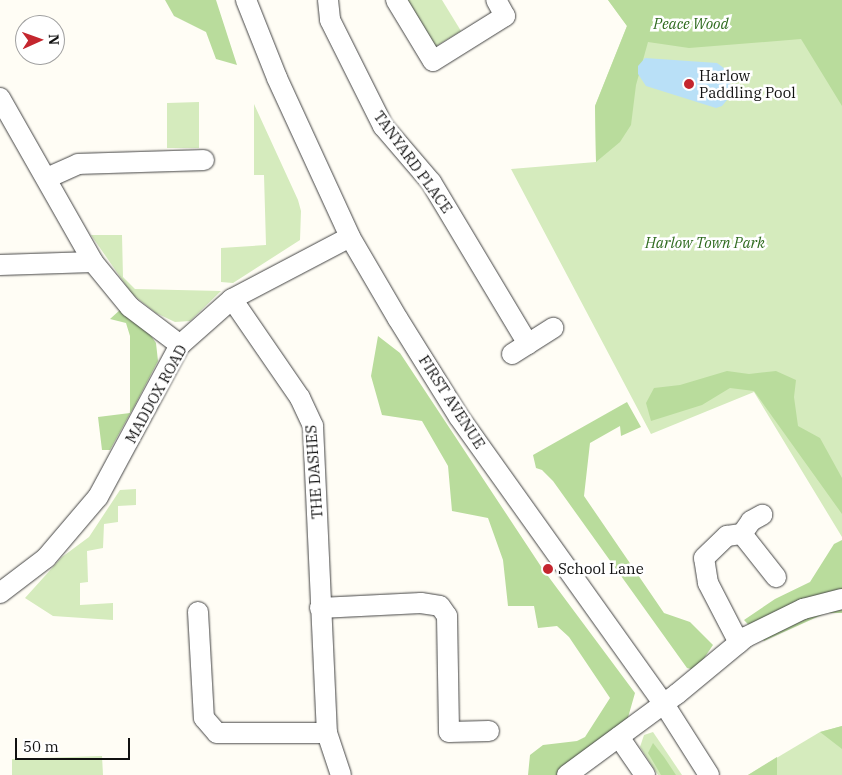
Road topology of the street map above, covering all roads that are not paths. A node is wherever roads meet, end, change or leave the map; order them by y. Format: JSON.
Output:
{"nodes":[{"id":1,"x":246,"y":0,"type":"edge"},
{"id":2,"x":328,"y":0,"type":"edge"},
{"id":3,"x":396,"y":0,"type":"edge"},
{"id":4,"x":496,"y":0,"type":"edge"},
{"id":5,"x":0,"y":98,"type":"edge"},
{"id":6,"x":204,"y":160,"type":"dead end"},
{"id":7,"x":47,"y":178,"type":"junction"},
{"id":8,"x":350,"y":237,"type":"junction"},
{"id":9,"x":92,"y":262,"type":"junction"},
{"id":10,"x":0,"y":265,"type":"edge"},
{"id":11,"x":232,"y":299,"type":"junction"},
{"id":12,"x":553,"y":328,"type":"dead end"},
{"id":13,"x":180,"y":345,"type":"junction"},
{"id":14,"x":762,"y":515,"type":"dead end"},
{"id":15,"x":742,"y":534,"type":"junction"},
{"id":16,"x":776,"y":578,"type":"dead end"},
{"id":17,"x":0,"y":593,"type":"edge"},
{"id":18,"x":842,"y":599,"type":"edge"},
{"id":19,"x":320,"y":608,"type":"junction"},
{"id":20,"x":198,"y":612,"type":"dead end"},
{"id":21,"x":739,"y":643,"type":"junction"},
{"id":22,"x":664,"y":704,"type":"junction"},
{"id":23,"x":489,"y":731,"type":"dead end"},
{"id":24,"x":327,"y":733,"type":"junction"},
{"id":25,"x":618,"y":737,"type":"junction"},
{"id":26,"x":341,"y":775,"type":"edge"},
{"id":27,"x":567,"y":775,"type":"edge"},
{"id":28,"x":645,"y":775,"type":"edge"},
{"id":29,"x":709,"y":775,"type":"edge"}],
"edges":[{"from":1,"to":8,"type":"street","name":"FIRST AVENUE"},
{"from":2,"to":12,"type":"street","name":"TANYARD PLACE"},
{"from":3,"to":4,"type":"street"},
{"from":5,"to":7,"type":"street"},
{"from":6,"to":7,"type":"street"},
{"from":7,"to":9,"type":"street"},
{"from":8,"to":11,"type":"street","name":"MADDOX ROAD"},
{"from":8,"to":22,"type":"street","name":"FIRST AVENUE"},
{"from":9,"to":10,"type":"street"},
{"from":9,"to":13,"type":"street"},
{"from":11,"to":13,"type":"street","name":"MADDOX ROAD"},
{"from":11,"to":19,"type":"street","name":"THE DASHES"},
{"from":13,"to":17,"type":"street","name":"MADDOX ROAD"},
{"from":14,"to":15,"type":"street"},
{"from":15,"to":16,"type":"street"},
{"from":15,"to":21,"type":"street"},
{"from":18,"to":21,"type":"street"},
{"from":19,"to":23,"type":"street"},
{"from":19,"to":24,"type":"street","name":"THE DASHES"},
{"from":20,"to":24,"type":"street"},
{"from":21,"to":22,"type":"street"},
{"from":22,"to":25,"type":"street"},
{"from":22,"to":29,"type":"street","name":"FIRST AVENUE"},
{"from":24,"to":26,"type":"street","name":"THE DASHES"},
{"from":25,"to":27,"type":"street"},
{"from":25,"to":28,"type":"street"}]}
